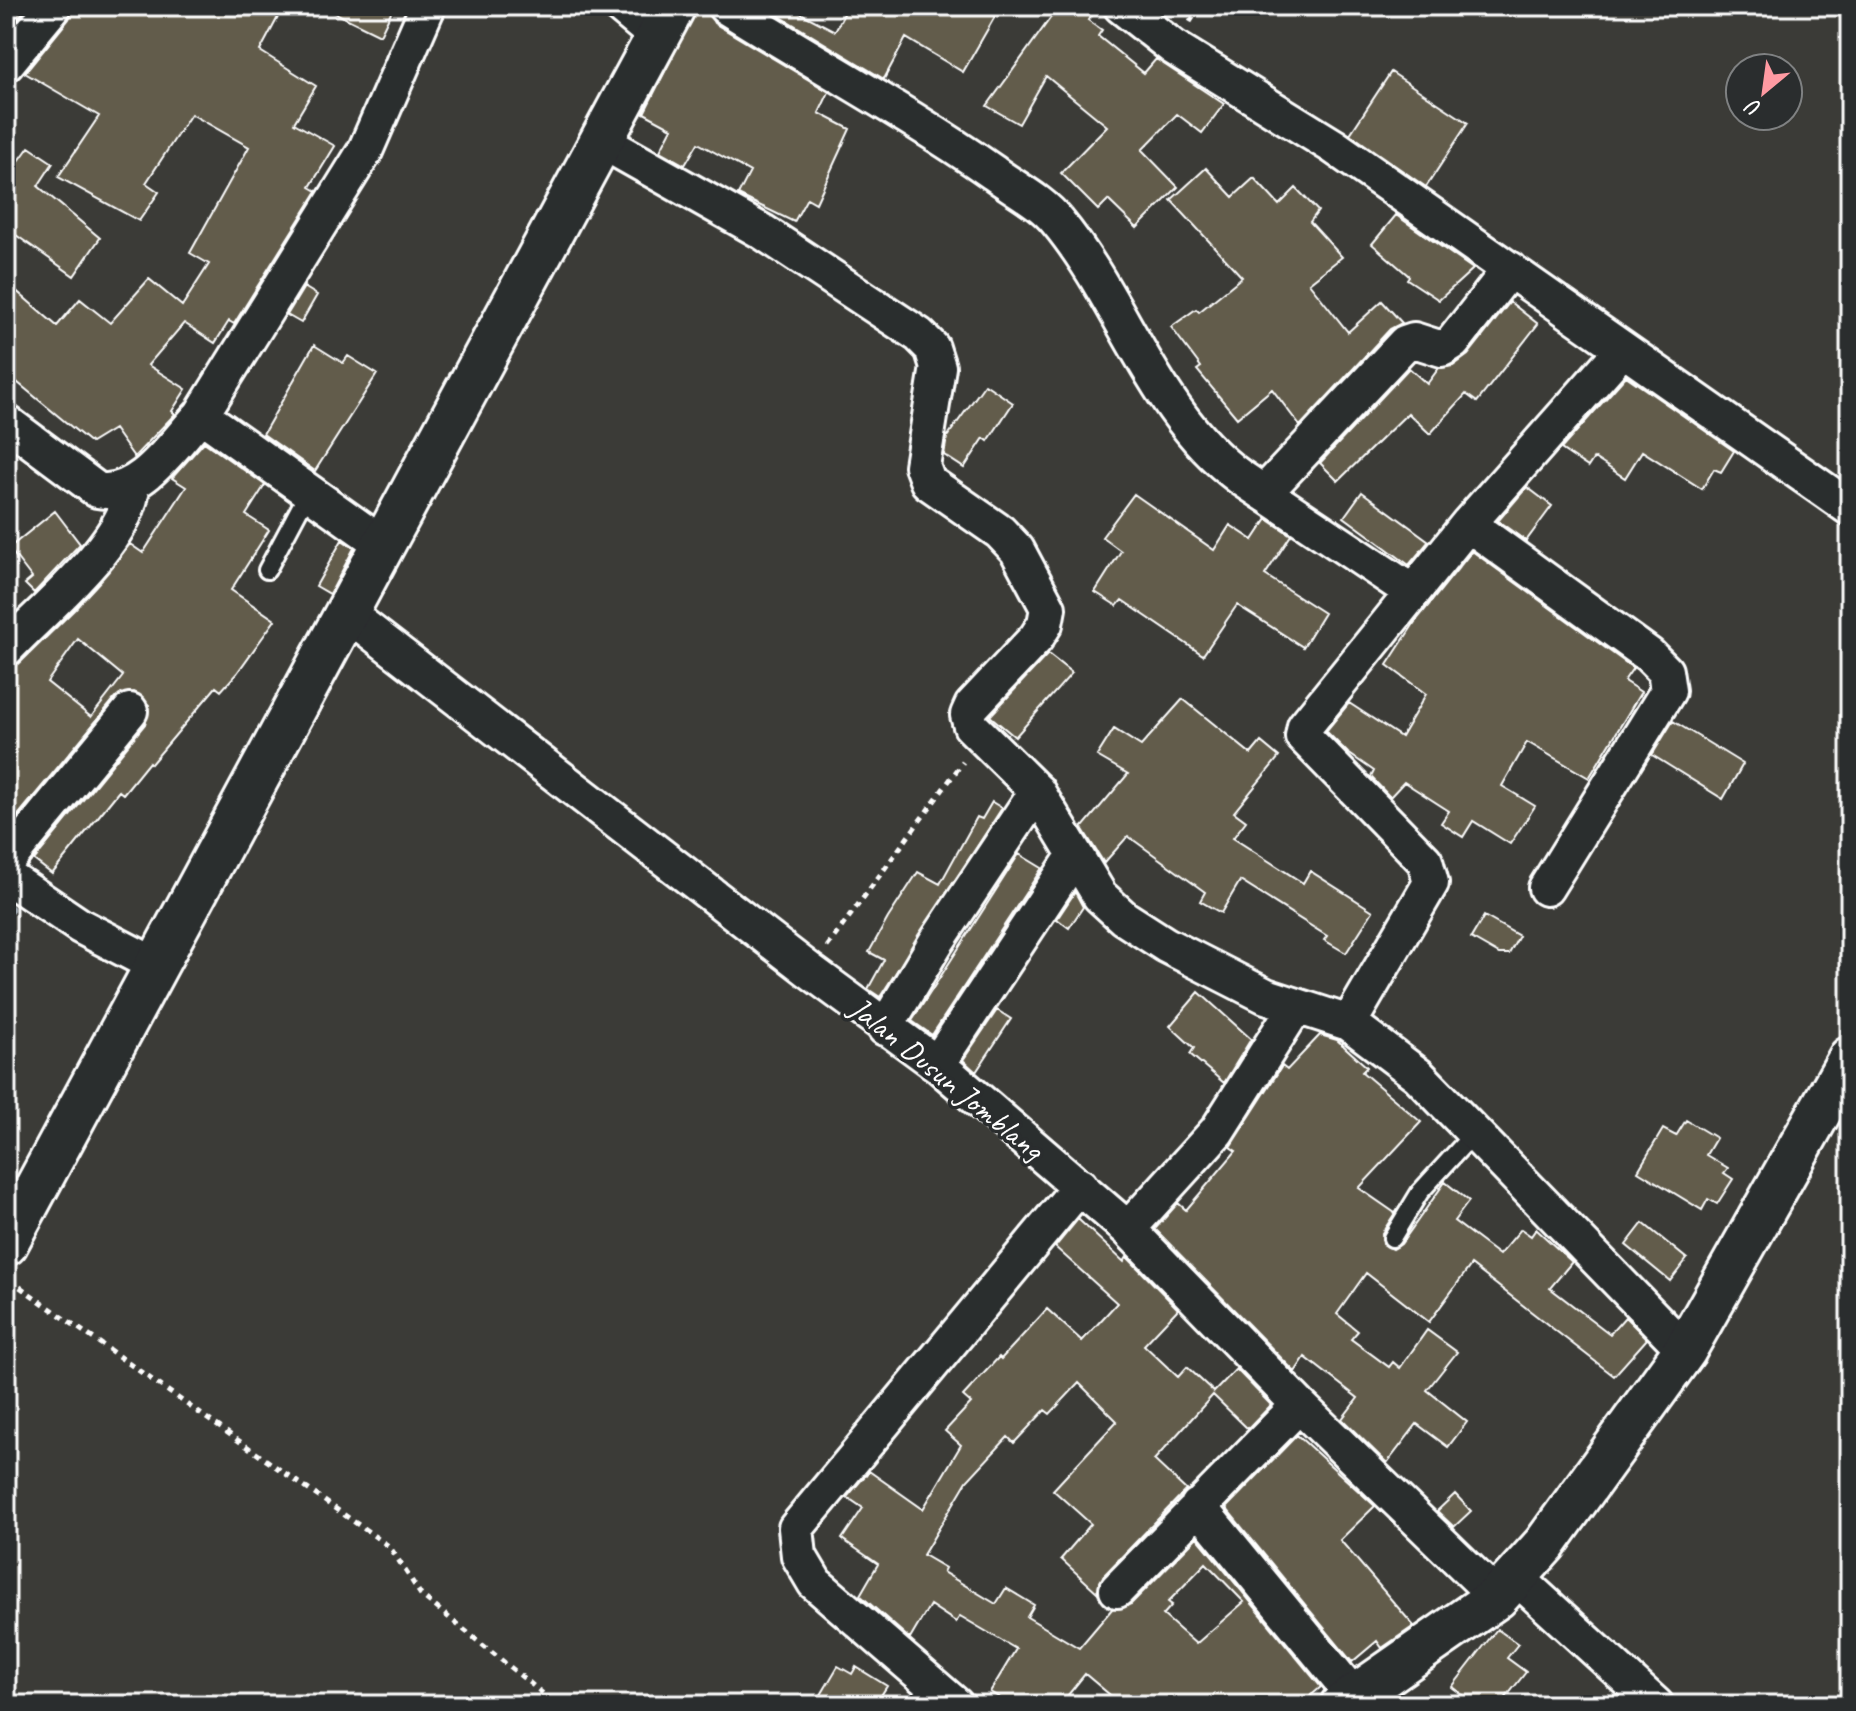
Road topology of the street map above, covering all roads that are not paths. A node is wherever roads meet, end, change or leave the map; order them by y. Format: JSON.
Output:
{"nodes":[{"id":1,"x":54,"y":6,"type":"edge"},
{"id":2,"x":428,"y":6,"type":"edge"},
{"id":3,"x":620,"y":6,"type":"edge"},
{"id":4,"x":725,"y":6,"type":"edge"},
{"id":5,"x":1121,"y":6,"type":"edge"},
{"id":6,"x":665,"y":21,"type":"edge"},
{"id":7,"x":6,"y":64,"type":"edge"},
{"id":8,"x":603,"y":142,"type":"junction"},
{"id":9,"x":1510,"y":269,"type":"junction"},
{"id":10,"x":1623,"y":349,"type":"junction"},
{"id":11,"x":201,"y":415,"type":"junction"},
{"id":12,"x":6,"y":422,"type":"edge"},
{"id":13,"x":132,"y":486,"type":"junction"},
{"id":14,"x":309,"y":491,"type":"junction"},
{"id":15,"x":1264,"y":493,"type":"junction"},
{"id":16,"x":1850,"y":508,"type":"edge"},
{"id":17,"x":1468,"y":524,"type":"junction"},
{"id":18,"x":385,"y":546,"type":"junction"},
{"id":19,"x":267,"y":570,"type":"dead end"},
{"id":20,"x":1412,"y":592,"type":"junction"},
{"id":21,"x":348,"y":614,"type":"junction"},
{"id":22,"x":6,"y":649,"type":"edge"},
{"id":23,"x":130,"y":711,"type":"dead end"},
{"id":24,"x":1037,"y":791,"type":"junction"},
{"id":25,"x":1074,"y":857,"type":"junction"},
{"id":26,"x":6,"y":862,"type":"edge"},
{"id":27,"x":6,"y":876,"type":"edge"},
{"id":28,"x":1546,"y":888,"type":"dead end"},
{"id":29,"x":157,"y":966,"type":"junction"},
{"id":30,"x":1296,"y":1006,"type":"junction"},
{"id":31,"x":1349,"y":1023,"type":"junction"},
{"id":32,"x":885,"y":1028,"type":"junction"},
{"id":33,"x":1850,"y":1058,"type":"edge"},
{"id":34,"x":937,"y":1064,"type":"junction"},
{"id":35,"x":1474,"y":1133,"type":"junction"},
{"id":36,"x":1080,"y":1186,"type":"junction"},
{"id":37,"x":1128,"y":1229,"type":"junction"},
{"id":38,"x":1392,"y":1238,"type":"dead end"},
{"id":39,"x":6,"y":1244,"type":"edge"},
{"id":40,"x":1685,"y":1350,"type":"junction"},
{"id":41,"x":1299,"y":1405,"type":"junction"},
{"id":42,"x":1198,"y":1506,"type":"junction"},
{"id":43,"x":1507,"y":1588,"type":"junction"},
{"id":44,"x":1117,"y":1590,"type":"dead end"},
{"id":45,"x":1348,"y":1700,"type":"edge"},
{"id":46,"x":956,"y":1705,"type":"edge"},
{"id":47,"x":1656,"y":1705,"type":"edge"}],
"edges":[{"from":1,"to":7,"type":"street"},
{"from":2,"to":11,"type":"street"},
{"from":3,"to":6,"type":"street"},
{"from":4,"to":15,"type":"street"},
{"from":5,"to":9,"type":"street"},
{"from":6,"to":8,"type":"street"},
{"from":8,"to":18,"type":"street"},
{"from":8,"to":24,"type":"street"},
{"from":9,"to":10,"type":"street"},
{"from":9,"to":15,"type":"street"},
{"from":10,"to":16,"type":"street"},
{"from":10,"to":17,"type":"street"},
{"from":11,"to":13,"type":"street"},
{"from":11,"to":14,"type":"street"},
{"from":12,"to":13,"type":"street"},
{"from":13,"to":22,"type":"street"},
{"from":14,"to":18,"type":"street"},
{"from":14,"to":19,"type":"lane"},
{"from":15,"to":20,"type":"street"},
{"from":17,"to":20,"type":"street"},
{"from":17,"to":28,"type":"street"},
{"from":18,"to":21,"type":"street"},
{"from":20,"to":31,"type":"street"},
{"from":21,"to":29,"type":"street"},
{"from":21,"to":32,"type":"street","name":"Jalan Dusun Jomblang"},
{"from":23,"to":26,"type":"street"},
{"from":24,"to":25,"type":"street"},
{"from":24,"to":32,"type":"street"},
{"from":25,"to":30,"type":"street"},
{"from":25,"to":34,"type":"street"},
{"from":27,"to":29,"type":"street"},
{"from":29,"to":39,"type":"street"},
{"from":30,"to":31,"type":"street"},
{"from":30,"to":37,"type":"street"},
{"from":31,"to":35,"type":"street"},
{"from":32,"to":34,"type":"street","name":"Jalan Dusun Jomblang"},
{"from":33,"to":40,"type":"street"},
{"from":34,"to":36,"type":"street","name":"Jalan Dusun Jomblang"},
{"from":35,"to":38,"type":"lane"},
{"from":35,"to":40,"type":"street"},
{"from":36,"to":37,"type":"street","name":"Jalan Dusun Jomblang"},
{"from":36,"to":46,"type":"street"},
{"from":37,"to":41,"type":"street","name":"Jalan Dusun Jomblang"},
{"from":40,"to":43,"type":"street"},
{"from":41,"to":42,"type":"street"},
{"from":41,"to":43,"type":"street","name":"Jalan Dusun Jomblang"},
{"from":42,"to":44,"type":"street"},
{"from":42,"to":45,"type":"street"},
{"from":43,"to":45,"type":"street"},
{"from":43,"to":47,"type":"street","name":"Jalan Dusun Jomblang"}]}
